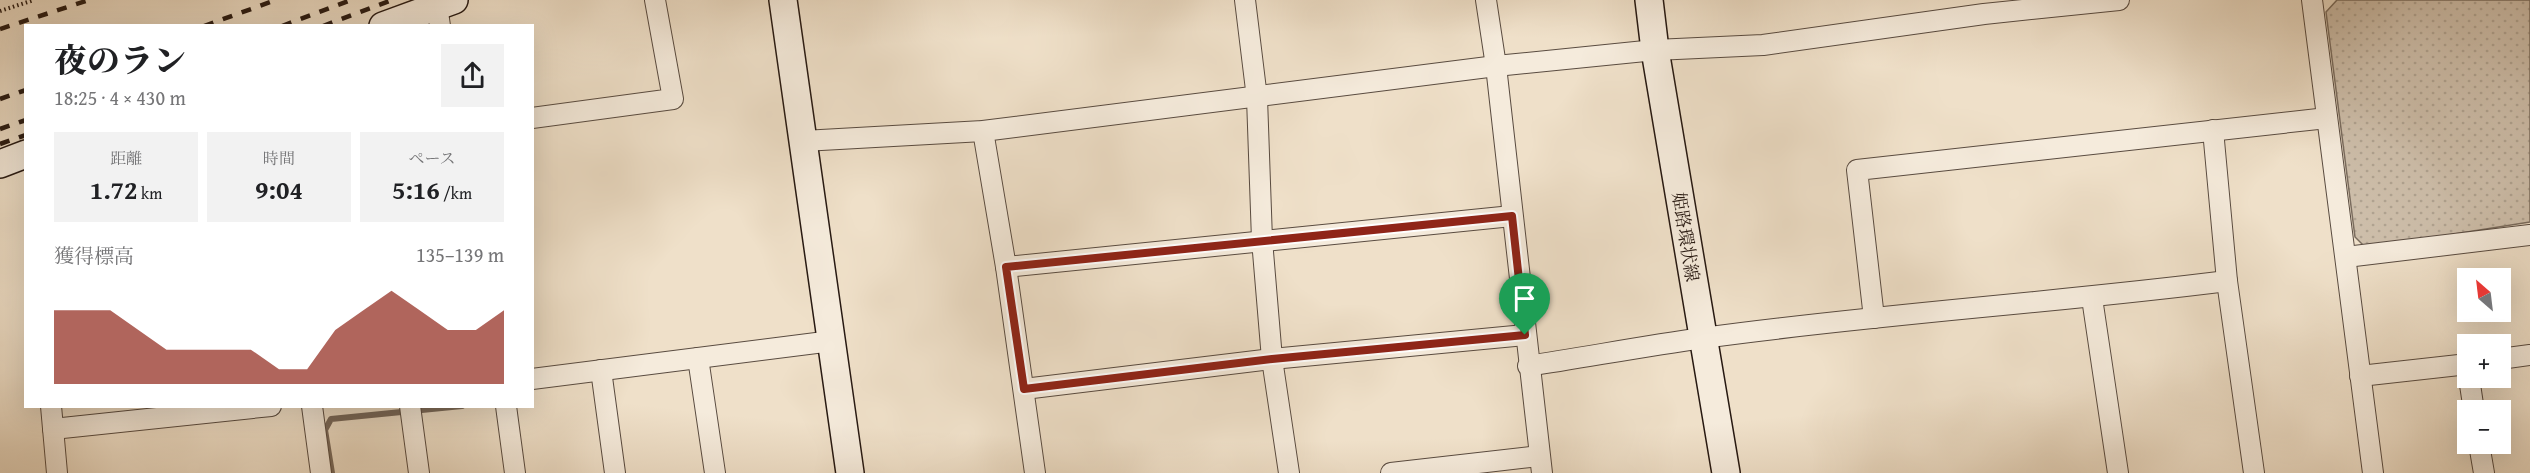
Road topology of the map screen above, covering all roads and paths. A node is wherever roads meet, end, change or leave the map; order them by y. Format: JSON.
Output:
{"nodes":[{"id":1,"x":34,"y":0,"type":"edge"},
{"id":2,"x":656,"y":0,"type":"edge"},
{"id":3,"x":783,"y":0,"type":"edge"},
{"id":4,"x":1245,"y":0,"type":"edge"},
{"id":5,"x":1486,"y":0,"type":"edge"},
{"id":6,"x":1649,"y":0,"type":"edge"},
{"id":7,"x":2119,"y":0,"type":"edge"},
{"id":8,"x":2312,"y":0,"type":"edge"},
{"id":9,"x":1983,"y":7,"type":"edge"},
{"id":10,"x":0,"y":11,"type":"edge"},
{"id":11,"x":444,"y":11,"type":"edge"},
{"id":12,"x":391,"y":24,"type":"edge"},
{"id":13,"x":1655,"y":50,"type":"junction"},
{"id":14,"x":1496,"y":66,"type":"junction"},
{"id":15,"x":1257,"y":98,"type":"junction"},
{"id":16,"x":534,"y":118,"type":"edge"},
{"id":17,"x":2327,"y":118,"type":"junction"},
{"id":18,"x":2213,"y":130,"type":"junction"},
{"id":19,"x":983,"y":132,"type":"junction"},
{"id":20,"x":803,"y":141,"type":"junction"},
{"id":21,"x":24,"y":155,"type":"edge"},
{"id":22,"x":0,"y":164,"type":"edge"},
{"id":23,"x":1512,"y":216,"type":"junction"},
{"id":24,"x":2530,"y":235,"type":"edge"},
{"id":25,"x":1263,"y":240,"type":"junction"},
{"id":26,"x":2346,"y":257,"type":"junction"},
{"id":27,"x":1006,"y":267,"type":"junction"},
{"id":28,"x":2228,"y":281,"type":"junction"},
{"id":29,"x":2092,"y":298,"type":"junction"},
{"id":30,"x":1874,"y":318,"type":"junction"},
{"id":31,"x":1525,"y":335,"type":"junction"},
{"id":32,"x":1703,"y":338,"type":"junction"},
{"id":33,"x":832,"y":341,"type":"junction"},
{"id":34,"x":2530,"y":354,"type":"edge"},
{"id":35,"x":2511,"y":357,"type":"edge"},
{"id":36,"x":698,"y":358,"type":"junction"},
{"id":37,"x":1272,"y":359,"type":"junction"},
{"id":38,"x":2457,"y":365,"type":"edge"},
{"id":39,"x":1528,"y":366,"type":"junction"},
{"id":40,"x":601,"y":370,"type":"junction"},
{"id":41,"x":2360,"y":376,"type":"junction"},
{"id":42,"x":534,"y":379,"type":"edge"},
{"id":43,"x":1024,"y":389,"type":"junction"},
{"id":44,"x":51,"y":408,"type":"edge"},
{"id":45,"x":236,"y":408,"type":"edge"},
{"id":46,"x":312,"y":408,"type":"edge"},
{"id":47,"x":506,"y":408,"type":"edge"},
{"id":48,"x":167,"y":412,"type":"edge"},
{"id":49,"x":411,"y":413,"type":"edge"},
{"id":50,"x":53,"y":429,"type":"junction"},
{"id":51,"x":2481,"y":454,"type":"edge"},
{"id":52,"x":1540,"y":464,"type":"edge"},
{"id":53,"x":1404,"y":472,"type":"edge"},
{"id":54,"x":57,"y":473,"type":"edge"},
{"id":55,"x":321,"y":473,"type":"edge"},
{"id":56,"x":419,"y":473,"type":"edge"},
{"id":57,"x":515,"y":473,"type":"edge"},
{"id":58,"x":615,"y":473,"type":"edge"},
{"id":59,"x":715,"y":473,"type":"edge"},
{"id":60,"x":850,"y":473,"type":"edge"},
{"id":61,"x":1035,"y":473,"type":"edge"},
{"id":62,"x":1289,"y":473,"type":"edge"},
{"id":63,"x":1726,"y":473,"type":"edge"},
{"id":64,"x":2118,"y":473,"type":"edge"},
{"id":65,"x":2254,"y":473,"type":"edge"},
{"id":66,"x":2373,"y":473,"type":"edge"},
{"id":67,"x":2484,"y":473,"type":"edge"}],
"edges":[{"from":1,"to":10,"type":"path"},
{"from":2,"to":16,"type":"street"},
{"from":3,"to":20,"type":"street"},
{"from":4,"to":15,"type":"street"},
{"from":5,"to":14,"type":"street"},
{"from":6,"to":13,"type":"street","name":"姫路環状線"},
{"from":7,"to":9,"type":"street"},
{"from":8,"to":17,"type":"street"},
{"from":9,"to":13,"type":"street"},
{"from":11,"to":12,"type":"street"},
{"from":13,"to":14,"type":"street"},
{"from":13,"to":32,"type":"street","name":"姫路環状線"},
{"from":14,"to":15,"type":"street"},
{"from":14,"to":23,"type":"street"},
{"from":15,"to":19,"type":"street"},
{"from":15,"to":25,"type":"street"},
{"from":17,"to":18,"type":"street"},
{"from":17,"to":26,"type":"street"},
{"from":18,"to":28,"type":"street"},
{"from":18,"to":30,"type":"street"},
{"from":19,"to":20,"type":"street"},
{"from":19,"to":27,"type":"street"},
{"from":20,"to":33,"type":"street"},
{"from":21,"to":22,"type":"street"},
{"from":23,"to":25,"type":"street"},
{"from":23,"to":31,"type":"street"},
{"from":24,"to":26,"type":"street"},
{"from":25,"to":27,"type":"street"},
{"from":25,"to":37,"type":"street"},
{"from":26,"to":41,"type":"street"},
{"from":27,"to":43,"type":"street"},
{"from":28,"to":29,"type":"street"},
{"from":28,"to":65,"type":"street"},
{"from":29,"to":30,"type":"street"},
{"from":29,"to":64,"type":"street"},
{"from":30,"to":32,"type":"street"},
{"from":31,"to":37,"type":"street"},
{"from":31,"to":39,"type":"street"},
{"from":32,"to":39,"type":"street"},
{"from":32,"to":63,"type":"street","name":"姫路環状線"},
{"from":33,"to":36,"type":"street"},
{"from":33,"to":60,"type":"street"},
{"from":34,"to":35,"type":"street"},
{"from":36,"to":40,"type":"street"},
{"from":36,"to":59,"type":"street"},
{"from":37,"to":43,"type":"street"},
{"from":37,"to":62,"type":"street"},
{"from":38,"to":41,"type":"street"},
{"from":39,"to":52,"type":"street"},
{"from":40,"to":42,"type":"street"},
{"from":40,"to":58,"type":"street"},
{"from":41,"to":66,"type":"street"},
{"from":43,"to":61,"type":"street"},
{"from":44,"to":50,"type":"street"},
{"from":45,"to":48,"type":"street"},
{"from":46,"to":55,"type":"street"},
{"from":47,"to":57,"type":"street"},
{"from":48,"to":50,"type":"street"},
{"from":49,"to":56,"type":"street"},
{"from":50,"to":54,"type":"street"},
{"from":51,"to":67,"type":"street"},
{"from":52,"to":53,"type":"street"}]}
